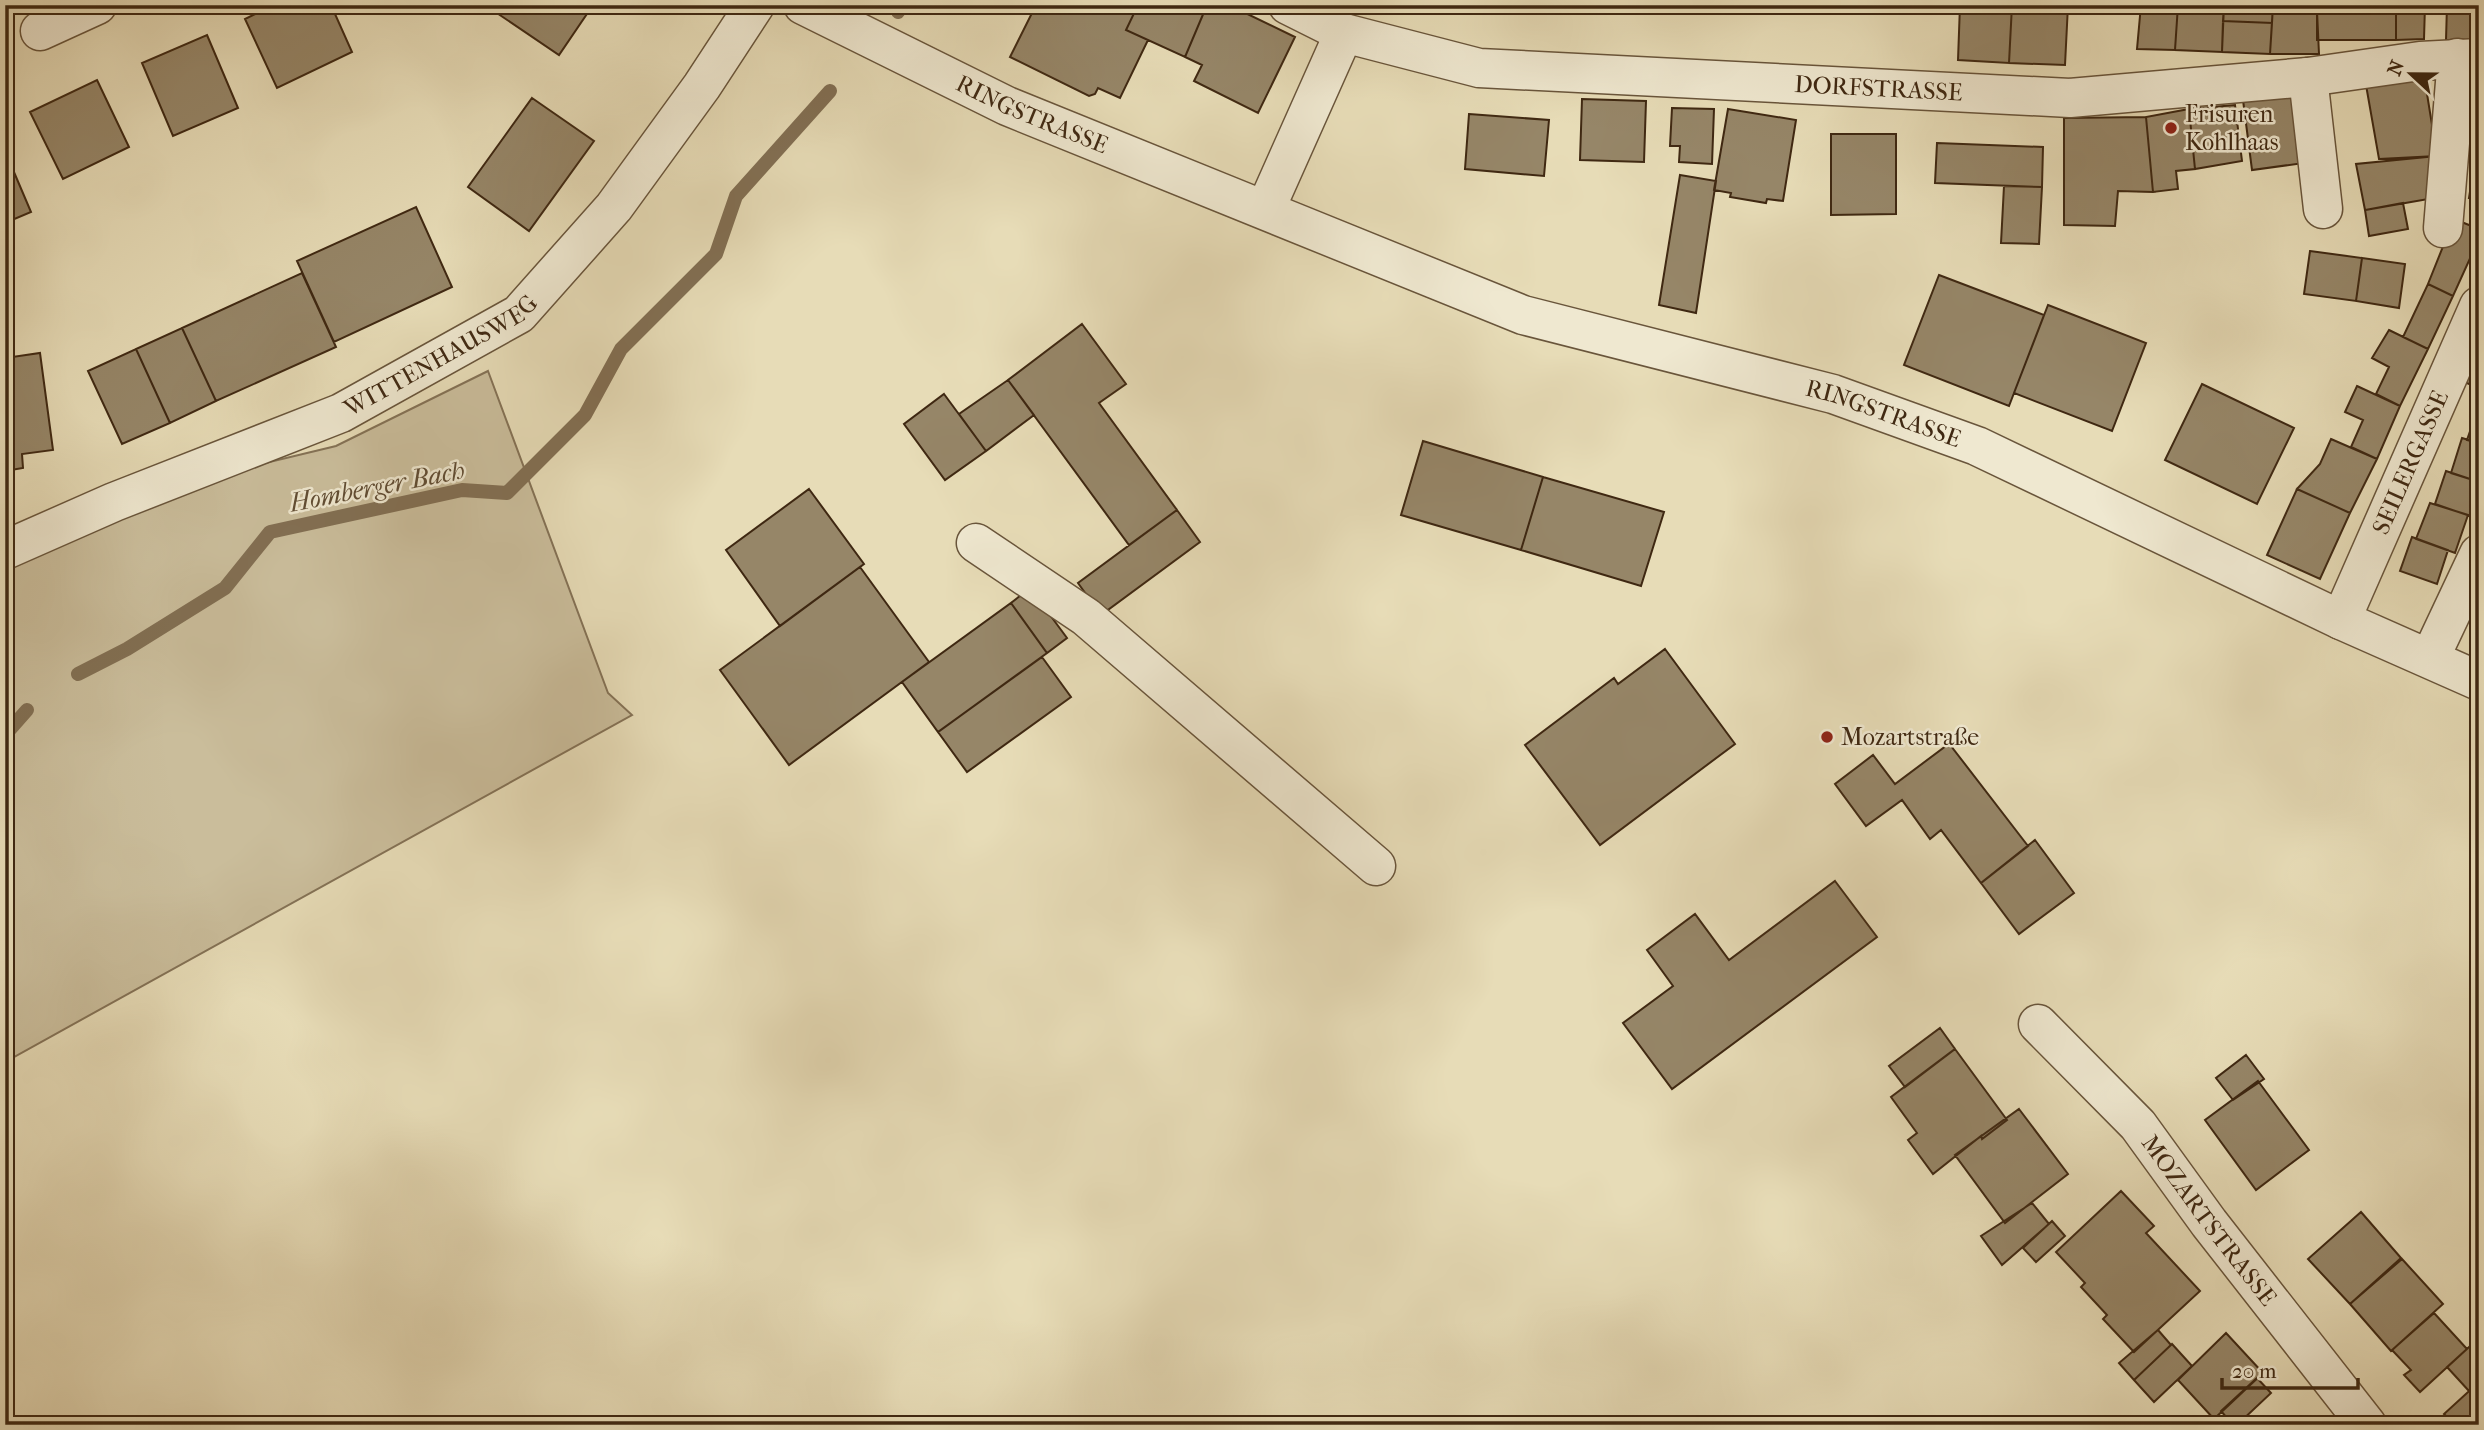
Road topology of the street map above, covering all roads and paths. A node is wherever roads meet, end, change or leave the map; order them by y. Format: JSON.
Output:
{"nodes":[{"id":1,"x":97,"y":5,"type":"edge"},
{"id":2,"x":755,"y":5,"type":"edge"},
{"id":3,"x":803,"y":5,"type":"edge"},
{"id":4,"x":1288,"y":5,"type":"edge"},
{"id":5,"x":40,"y":31,"type":"dead end"},
{"id":6,"x":1344,"y":33,"type":"junction"},
{"id":7,"x":2468,"y":58,"type":"edge"},
{"id":8,"x":2308,"y":77,"type":"junction"},
{"id":9,"x":1265,"y":208,"type":"junction"},
{"id":10,"x":2323,"y":209,"type":"dead end"},
{"id":11,"x":2443,"y":228,"type":"dead end"},
{"id":12,"x":2479,"y":306,"type":"edge"},
{"id":13,"x":976,"y":543,"type":"dead end"},
{"id":14,"x":5,"y":550,"type":"edge"},
{"id":15,"x":2479,"y":554,"type":"edge"},
{"id":16,"x":2341,"y":620,"type":"junction"},
{"id":17,"x":2430,"y":659,"type":"junction"},
{"id":18,"x":2479,"y":681,"type":"edge"},
{"id":19,"x":1376,"y":866,"type":"dead end"},
{"id":20,"x":2038,"y":1024,"type":"dead end"},
{"id":21,"x":2367,"y":1425,"type":"edge"}],
"edges":[{"from":1,"to":5,"type":"street"},
{"from":2,"to":14,"type":"street","name":"WITTENHAUSWEG"},
{"from":3,"to":9,"type":"street","name":"RINGSTRASSE"},
{"from":4,"to":6,"type":"street","name":"DORFSTRASSE"},
{"from":6,"to":8,"type":"street","name":"DORFSTRASSE"},
{"from":6,"to":9,"type":"street"},
{"from":7,"to":8,"type":"street","name":"DORFSTRASSE"},
{"from":7,"to":11,"type":"street"},
{"from":8,"to":10,"type":"street"},
{"from":9,"to":16,"type":"street","name":"RINGSTRASSE"},
{"from":12,"to":16,"type":"street","name":"SEILERGASSE"},
{"from":13,"to":19,"type":"street"},
{"from":15,"to":17,"type":"street"},
{"from":16,"to":17,"type":"street","name":"RINGSTRASSE"},
{"from":17,"to":18,"type":"street","name":"RINGSTRASSE"},
{"from":20,"to":21,"type":"street","name":"MOZARTSTRASSE"}]}
